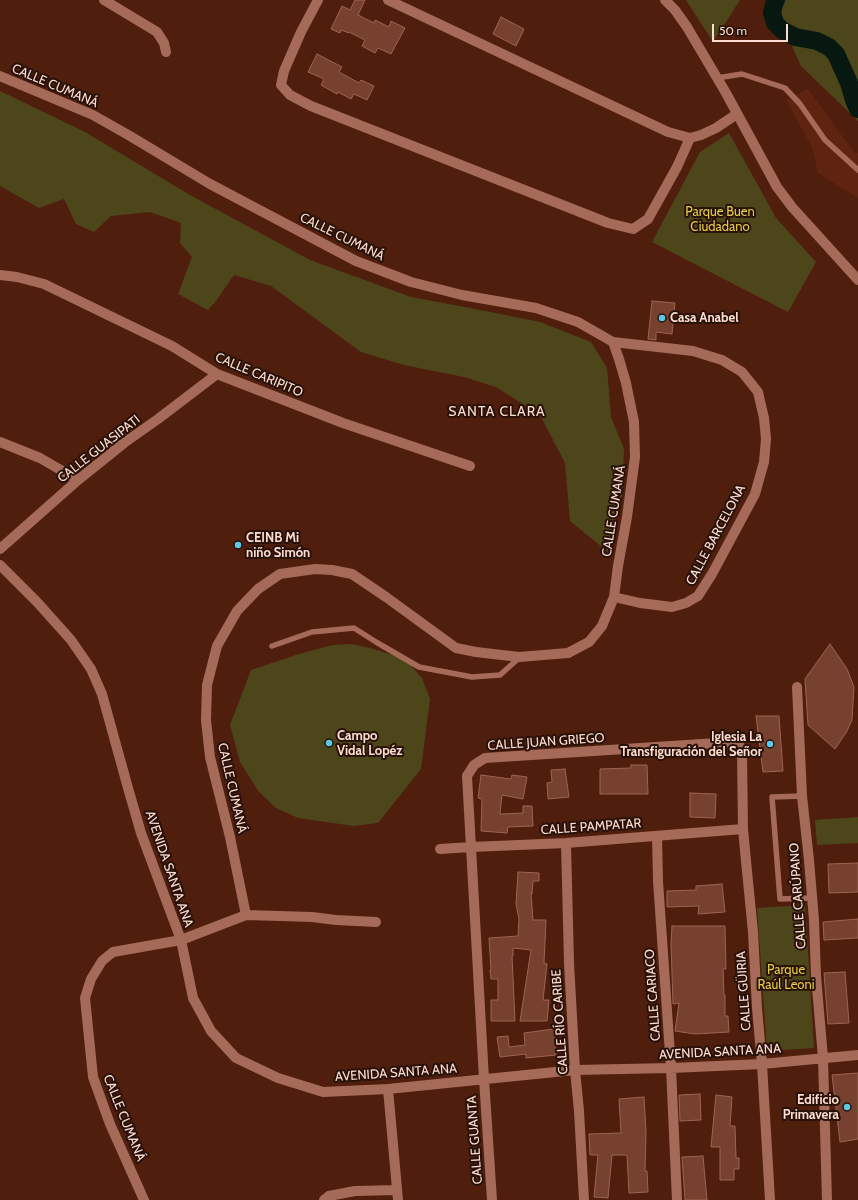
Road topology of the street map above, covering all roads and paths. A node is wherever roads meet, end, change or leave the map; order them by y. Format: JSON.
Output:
{"nodes":[{"id":1,"x":104,"y":0,"type":"edge"},
{"id":2,"x":318,"y":0,"type":"edge"},
{"id":3,"x":388,"y":0,"type":"edge"},
{"id":4,"x":665,"y":0,"type":"edge"},
{"id":5,"x":166,"y":52,"type":"dead end"},
{"id":6,"x":0,"y":76,"type":"edge"},
{"id":7,"x":717,"y":78,"type":"junction"},
{"id":8,"x":737,"y":114,"type":"junction"},
{"id":9,"x":690,"y":138,"type":"junction"},
{"id":10,"x":858,"y":170,"type":"edge"},
{"id":11,"x":0,"y":275,"type":"edge"},
{"id":12,"x":856,"y":276,"type":"edge"},
{"id":13,"x":613,"y":342,"type":"junction"},
{"id":14,"x":217,"y":374,"type":"junction"},
{"id":15,"x":0,"y":442,"type":"edge"},
{"id":16,"x":470,"y":466,"type":"dead end"},
{"id":17,"x":78,"y":480,"type":"junction"},
{"id":18,"x":0,"y":549,"type":"edge"},
{"id":19,"x":0,"y":565,"type":"edge"},
{"id":20,"x":614,"y":597,"type":"junction"},
{"id":21,"x":272,"y":646,"type":"dead end"},
{"id":22,"x":519,"y":657,"type":"junction"},
{"id":23,"x":797,"y":687,"type":"dead end"},
{"id":24,"x":802,"y":796,"type":"junction"},
{"id":25,"x":744,"y":828,"type":"junction"},
{"id":26,"x":657,"y":836,"type":"junction"},
{"id":27,"x":566,"y":843,"type":"junction"},
{"id":28,"x":471,"y":847,"type":"junction"},
{"id":29,"x":440,"y":849,"type":"dead end"},
{"id":30,"x":812,"y":898,"type":"junction"},
{"id":31,"x":246,"y":915,"type":"junction"},
{"id":32,"x":376,"y":922,"type":"dead end"},
{"id":33,"x":180,"y":940,"type":"junction"},
{"id":34,"x":858,"y":1055,"type":"edge"},
{"id":35,"x":823,"y":1058,"type":"junction"},
{"id":36,"x":762,"y":1064,"type":"junction"},
{"id":37,"x":671,"y":1068,"type":"junction"},
{"id":38,"x":576,"y":1070,"type":"junction"},
{"id":39,"x":484,"y":1079,"type":"junction"},
{"id":40,"x":388,"y":1089,"type":"junction"},
{"id":41,"x":397,"y":1195,"type":"edge"},
{"id":42,"x":144,"y":1200,"type":"edge"},
{"id":43,"x":324,"y":1200,"type":"edge"},
{"id":44,"x":492,"y":1200,"type":"edge"},
{"id":45,"x":584,"y":1200,"type":"edge"},
{"id":46,"x":677,"y":1200,"type":"edge"},
{"id":47,"x":770,"y":1200,"type":"edge"},
{"id":48,"x":828,"y":1200,"type":"edge"}],
"edges":[{"from":1,"to":5,"type":"street"},
{"from":2,"to":9,"type":"street"},
{"from":3,"to":9,"type":"street"},
{"from":4,"to":7,"type":"street"},
{"from":6,"to":13,"type":"street","name":"CALLE CUMANÁ"},
{"from":7,"to":8,"type":"street"},
{"from":7,"to":10,"type":"lane"},
{"from":8,"to":9,"type":"street"},
{"from":8,"to":12,"type":"street"},
{"from":11,"to":14,"type":"street","name":"CALLE CARIPITO"},
{"from":13,"to":20,"type":"street","name":"CALLE CUMANÁ"},
{"from":13,"to":20,"type":"street","name":"CALLE BARCELONA"},
{"from":14,"to":16,"type":"street","name":"CALLE CARIPITO"},
{"from":14,"to":17,"type":"street","name":"CALLE GUASIPATI"},
{"from":15,"to":17,"type":"street"},
{"from":17,"to":18,"type":"street","name":"CALLE GUASIPATI"},
{"from":19,"to":33,"type":"street","name":"AVENIDA SANTA ANA"},
{"from":20,"to":22,"type":"street","name":"CALLE CUMANÁ"},
{"from":21,"to":22,"type":"lane"},
{"from":22,"to":31,"type":"street","name":"CALLE CUMANÁ"},
{"from":23,"to":24,"type":"street","name":"CALLE CARÚPANO"},
{"from":24,"to":30,"type":"street","name":"CALLE CARÚPANO"},
{"from":24,"to":30,"type":"lane"},
{"from":25,"to":26,"type":"street","name":"CALLE PAMPATAR"},
{"from":25,"to":28,"type":"street","name":"CALLE JUAN GRIEGO"},
{"from":25,"to":36,"type":"street","name":"CALLE GÜIRIA"},
{"from":26,"to":27,"type":"street","name":"CALLE PAMPATAR"},
{"from":26,"to":37,"type":"street","name":"CALLE CARIACO"},
{"from":27,"to":28,"type":"street","name":"CALLE PAMPATAR"},
{"from":27,"to":38,"type":"street","name":"CALLE RÍO CARIBE"},
{"from":28,"to":29,"type":"street","name":"CALLE PAMPATAR"},
{"from":28,"to":39,"type":"street","name":"CALLE GUANTA"},
{"from":30,"to":35,"type":"street","name":"CALLE CARÚPANO"},
{"from":31,"to":32,"type":"street","name":"CALLE CUMANÁ"},
{"from":31,"to":33,"type":"street","name":"CALLE CUMANÁ"},
{"from":33,"to":40,"type":"street","name":"AVENIDA SANTA ANA"},
{"from":33,"to":42,"type":"street","name":"CALLE CUMANÁ"},
{"from":34,"to":35,"type":"street","name":"AVENIDA SANTA ANA"},
{"from":35,"to":36,"type":"street","name":"AVENIDA SANTA ANA"},
{"from":35,"to":48,"type":"street","name":"CALLE CARÚPANO"},
{"from":36,"to":37,"type":"street","name":"AVENIDA SANTA ANA"},
{"from":36,"to":47,"type":"street","name":"CALLE GÜIRIA"},
{"from":37,"to":38,"type":"street","name":"AVENIDA SANTA ANA"},
{"from":37,"to":46,"type":"street","name":"CALLE CARIACO"},
{"from":38,"to":39,"type":"street","name":"AVENIDA SANTA ANA"},
{"from":38,"to":45,"type":"street","name":"CALLE RÍO CARIBE"},
{"from":39,"to":40,"type":"street","name":"AVENIDA SANTA ANA"},
{"from":39,"to":44,"type":"street","name":"CALLE GUANTA"},
{"from":40,"to":41,"type":"street"},
{"from":41,"to":43,"type":"street"}]}
